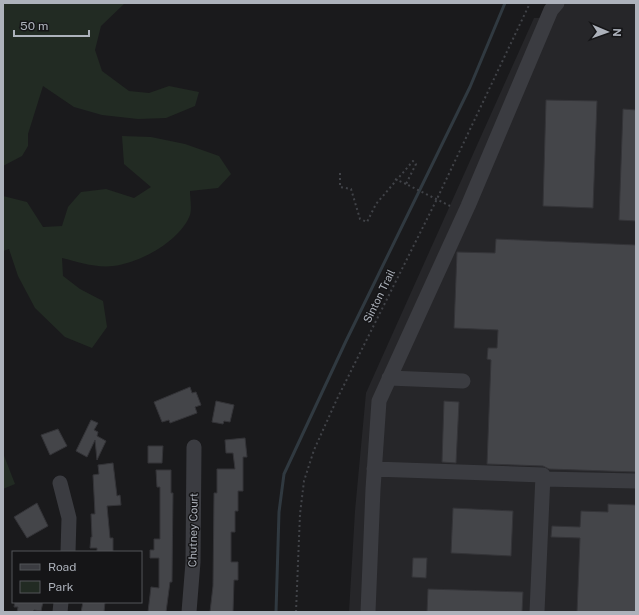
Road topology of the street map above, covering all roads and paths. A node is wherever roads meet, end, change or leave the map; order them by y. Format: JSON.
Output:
{"nodes":[{"id":1,"x":530,"y":3,"type":"edge"},
{"id":2,"x":557,"y":3,"type":"edge"},
{"id":3,"x":340,"y":173,"type":"dead end"},
{"id":4,"x":396,"y":179,"type":"junction"},
{"id":5,"x":406,"y":184,"type":"junction"},
{"id":6,"x":437,"y":199,"type":"junction"},
{"id":7,"x":450,"y":206,"type":"dead end"},
{"id":8,"x":389,"y":378,"type":"junction"},
{"id":9,"x":463,"y":381,"type":"dead end"},
{"id":10,"x":194,"y":447,"type":"dead end"},
{"id":11,"x":374,"y":469,"type":"junction"},
{"id":12,"x":543,"y":479,"type":"junction"},
{"id":13,"x":636,"y":481,"type":"edge"},
{"id":14,"x":60,"y":483,"type":"dead end"},
{"id":15,"x":68,"y":551,"type":"edge"},
{"id":16,"x":189,"y":612,"type":"edge"},
{"id":17,"x":296,"y":612,"type":"edge"},
{"id":18,"x":368,"y":612,"type":"edge"},
{"id":19,"x":537,"y":612,"type":"edge"}],
"edges":[{"from":1,"to":6,"type":"path","name":"Sinton Trail"},
{"from":2,"to":8,"type":"street"},
{"from":3,"to":4,"type":"path"},
{"from":4,"to":5,"type":"path"},
{"from":4,"to":5,"type":"path"},
{"from":5,"to":6,"type":"path"},
{"from":6,"to":7,"type":"path"},
{"from":6,"to":17,"type":"path","name":"Sinton Trail"},
{"from":8,"to":9,"type":"street"},
{"from":8,"to":11,"type":"street"},
{"from":10,"to":16,"type":"street","name":"Chutney Court"},
{"from":11,"to":12,"type":"street"},
{"from":11,"to":18,"type":"street"},
{"from":12,"to":13,"type":"street"},
{"from":12,"to":19,"type":"street"},
{"from":14,"to":15,"type":"street"}]}
